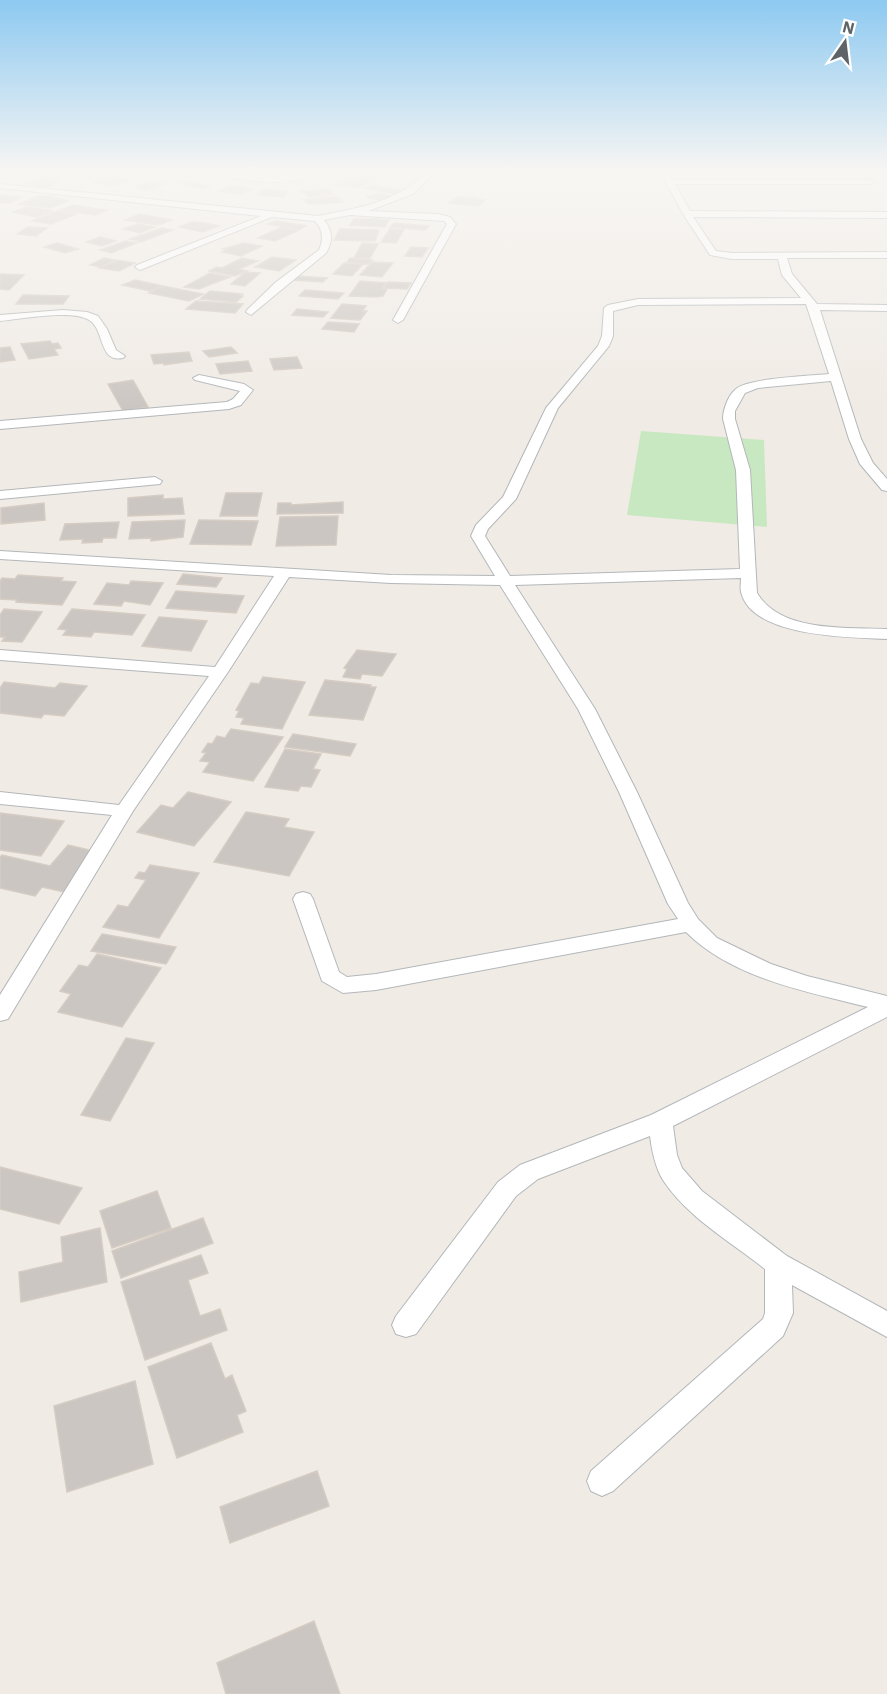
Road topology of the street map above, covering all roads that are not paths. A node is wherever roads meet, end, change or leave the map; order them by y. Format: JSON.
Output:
{"nodes":[{"id":1,"x":183,"y":250,"type":"edge"},
{"id":2,"x":323,"y":250,"type":"edge"},
{"id":3,"x":437,"y":250,"type":"edge"},
{"id":4,"x":710,"y":250,"type":"edge"},
{"id":5,"x":887,"y":255,"type":"edge"},
{"id":6,"x":782,"y":256,"type":"junction"},
{"id":7,"x":140,"y":267,"type":"dead end"},
{"id":8,"x":810,"y":304,"type":"junction"},
{"id":9,"x":887,"y":308,"type":"edge"},
{"id":10,"x":251,"y":312,"type":"dead end"},
{"id":11,"x":0,"y":318,"type":"edge"},
{"id":12,"x":398,"y":320,"type":"dead end"},
{"id":13,"x":119,"y":356,"type":"dead end"},
{"id":14,"x":837,"y":377,"type":"junction"},
{"id":15,"x":199,"y":378,"type":"dead end"},
{"id":16,"x":0,"y":425,"type":"edge"},
{"id":17,"x":155,"y":481,"type":"dead end"},
{"id":18,"x":887,"y":487,"type":"edge"},
{"id":19,"x":0,"y":495,"type":"edge"},
{"id":20,"x":0,"y":555,"type":"edge"},
{"id":21,"x":284,"y":573,"type":"junction"},
{"id":22,"x":748,"y":573,"type":"junction"},
{"id":23,"x":503,"y":581,"type":"junction"},
{"id":24,"x":887,"y":634,"type":"edge"},
{"id":25,"x":0,"y":655,"type":"edge"},
{"id":26,"x":220,"y":672,"type":"junction"},
{"id":27,"x":0,"y":798,"type":"edge"},
{"id":28,"x":124,"y":811,"type":"junction"},
{"id":29,"x":303,"y":899,"type":"dead end"},
{"id":30,"x":691,"y":924,"type":"junction"},
{"id":31,"x":887,"y":1006,"type":"edge"},
{"id":32,"x":0,"y":1012,"type":"edge"},
{"id":33,"x":660,"y":1122,"type":"junction"},
{"id":34,"x":777,"y":1264,"type":"junction"},
{"id":35,"x":406,"y":1324,"type":"dead end"},
{"id":36,"x":887,"y":1325,"type":"edge"},
{"id":37,"x":602,"y":1481,"type":"dead end"}],
"edges":[{"from":1,"to":7,"type":"street"},
{"from":2,"to":10,"type":"street"},
{"from":3,"to":12,"type":"street"},
{"from":4,"to":6,"type":"street"},
{"from":5,"to":6,"type":"street"},
{"from":6,"to":8,"type":"street"},
{"from":8,"to":9,"type":"street"},
{"from":8,"to":14,"type":"street"},
{"from":8,"to":23,"type":"street"},
{"from":11,"to":13,"type":"street"},
{"from":14,"to":18,"type":"street"},
{"from":14,"to":22,"type":"street"},
{"from":15,"to":16,"type":"street"},
{"from":17,"to":19,"type":"street"},
{"from":20,"to":21,"type":"street"},
{"from":21,"to":23,"type":"street"},
{"from":21,"to":26,"type":"street"},
{"from":22,"to":23,"type":"street"},
{"from":22,"to":24,"type":"street"},
{"from":23,"to":30,"type":"street"},
{"from":25,"to":26,"type":"street"},
{"from":26,"to":28,"type":"street"},
{"from":27,"to":28,"type":"street"},
{"from":28,"to":32,"type":"street"},
{"from":29,"to":30,"type":"street"},
{"from":30,"to":31,"type":"street"},
{"from":31,"to":33,"type":"street"},
{"from":33,"to":34,"type":"street"},
{"from":33,"to":35,"type":"street"},
{"from":34,"to":36,"type":"street"},
{"from":34,"to":37,"type":"street"}]}
